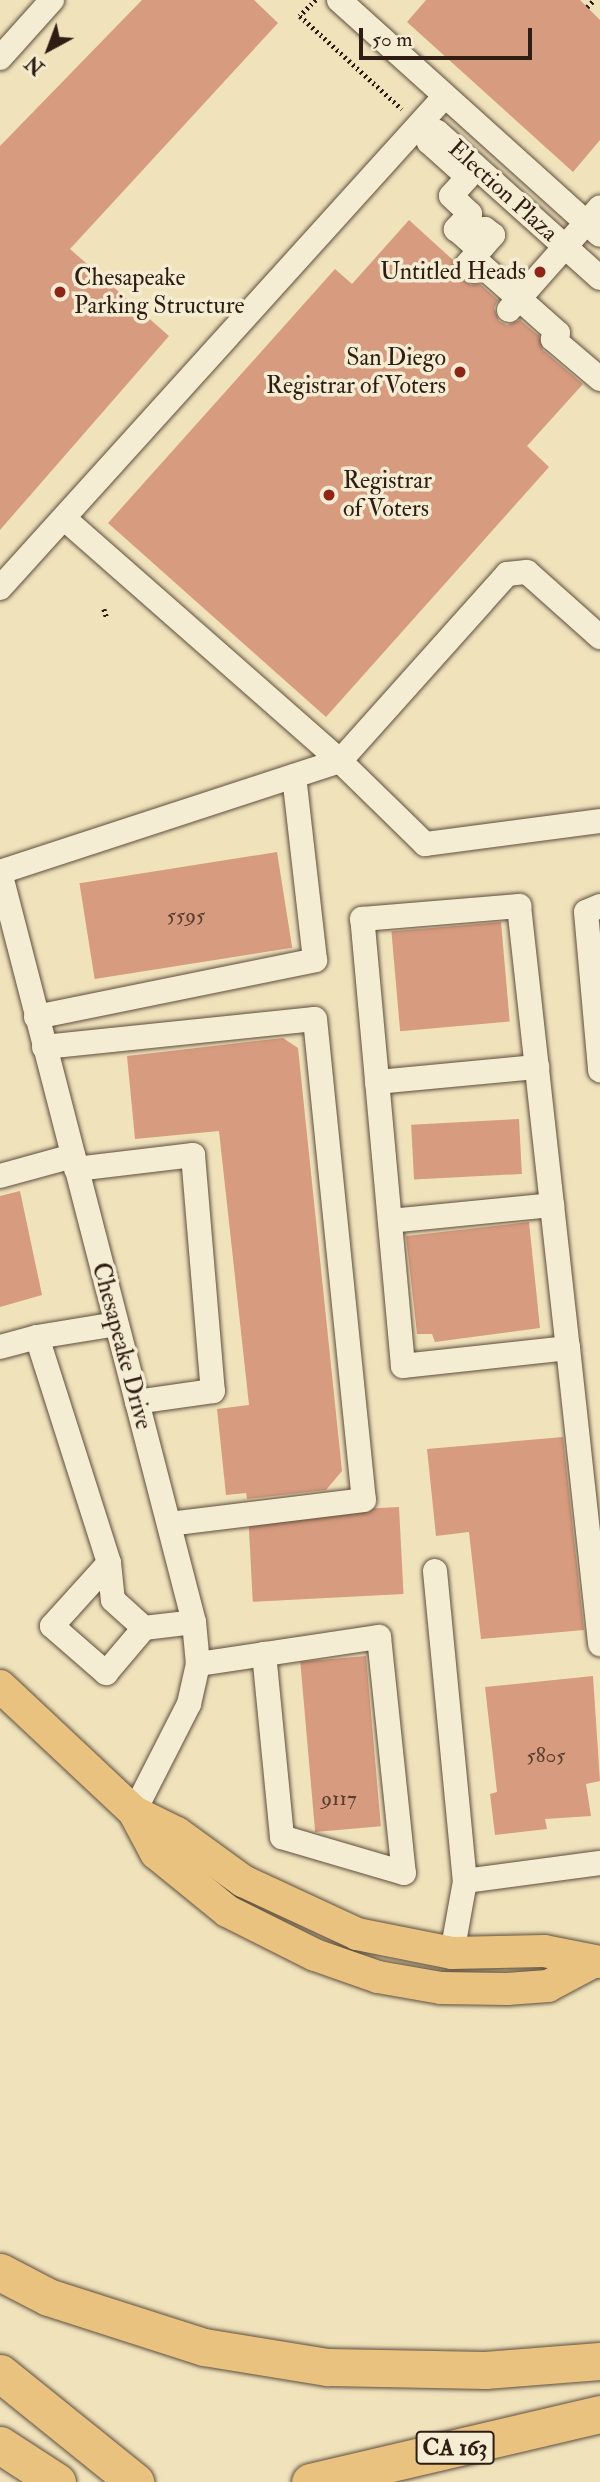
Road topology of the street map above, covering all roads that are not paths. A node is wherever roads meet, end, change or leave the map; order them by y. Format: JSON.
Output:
{"nodes":[{"id":1,"x":52,"y":0,"type":"edge"},
{"id":2,"x":339,"y":0,"type":"edge"},
{"id":3,"x":0,"y":58,"type":"edge"},
{"id":4,"x":445,"y":96,"type":"junction"},
{"id":5,"x":595,"y":221,"type":"edge"},
{"id":6,"x":565,"y":246,"type":"junction"},
{"id":7,"x":600,"y":278,"type":"edge"},
{"id":8,"x":514,"y":304,"type":"junction"},
{"id":9,"x":600,"y":379,"type":"edge"},
{"id":10,"x":66,"y":520,"type":"junction"},
{"id":11,"x":0,"y":588,"type":"edge"},
{"id":12,"x":600,"y":638,"type":"edge"},
{"id":13,"x":340,"y":761,"type":"junction"},
{"id":14,"x":294,"y":776,"type":"junction"},
{"id":15,"x":600,"y":821,"type":"edge"},
{"id":16,"x":0,"y":872,"type":"edge"},
{"id":17,"x":600,"y":906,"type":"edge"},
{"id":18,"x":8,"y":945,"type":"edge"},
{"id":19,"x":36,"y":1017,"type":"junction"},
{"id":20,"x":44,"y":1047,"type":"junction"},
{"id":21,"x":537,"y":1067,"type":"junction"},
{"id":22,"x":600,"y":1070,"type":"edge"},
{"id":23,"x":377,"y":1082,"type":"junction"},
{"id":24,"x":74,"y":1162,"type":"junction"},
{"id":25,"x":0,"y":1176,"type":"edge"},
{"id":26,"x":552,"y":1205,"type":"junction"},
{"id":27,"x":390,"y":1221,"type":"junction"},
{"id":28,"x":116,"y":1324,"type":"junction"},
{"id":29,"x":37,"y":1337,"type":"junction"},
{"id":30,"x":0,"y":1347,"type":"edge"},
{"id":31,"x":568,"y":1348,"type":"junction"},
{"id":32,"x":137,"y":1402,"type":"junction"},
{"id":33,"x":169,"y":1524,"type":"junction"},
{"id":34,"x":109,"y":1563,"type":"junction"},
{"id":35,"x":435,"y":1571,"type":"dead end"},
{"id":36,"x":194,"y":1622,"type":"junction"},
{"id":37,"x":144,"y":1628,"type":"junction"},
{"id":38,"x":600,"y":1644,"type":"edge"},
{"id":39,"x":264,"y":1654,"type":"junction"},
{"id":40,"x":198,"y":1664,"type":"junction"},
{"id":41,"x":0,"y":1686,"type":"edge"},
{"id":42,"x":134,"y":1812,"type":"junction"},
{"id":43,"x":600,"y":1863,"type":"edge"},
{"id":44,"x":466,"y":1881,"type":"junction"},
{"id":45,"x":452,"y":1953,"type":"junction"},
{"id":46,"x":596,"y":1962,"type":"edge"},
{"id":47,"x":0,"y":2272,"type":"edge"},
{"id":48,"x":600,"y":2361,"type":"edge"},
{"id":49,"x":0,"y":2374,"type":"edge"},
{"id":50,"x":600,"y":2414,"type":"edge"},
{"id":51,"x":0,"y":2445,"type":"edge"},
{"id":52,"x":57,"y":2482,"type":"edge"},
{"id":53,"x":135,"y":2482,"type":"edge"},
{"id":54,"x":310,"y":2482,"type":"edge"}],
"edges":[{"from":1,"to":3,"type":"street"},
{"from":2,"to":4,"type":"street"},
{"from":4,"to":5,"type":"street"},
{"from":4,"to":10,"type":"street"},
{"from":5,"to":6,"type":"street"},
{"from":6,"to":7,"type":"street","name":"Election Plaza"},
{"from":6,"to":8,"type":"street"},
{"from":6,"to":8,"type":"street","name":"Election Plaza"},
{"from":8,"to":9,"type":"street","name":"Election Plaza"},
{"from":10,"to":11,"type":"street"},
{"from":10,"to":13,"type":"street"},
{"from":12,"to":13,"type":"street"},
{"from":13,"to":14,"type":"street"},
{"from":13,"to":15,"type":"street"},
{"from":14,"to":16,"type":"street"},
{"from":14,"to":19,"type":"street"},
{"from":16,"to":18,"type":"street","name":"Chesapeake Drive"},
{"from":17,"to":22,"type":"street"},
{"from":18,"to":19,"type":"street","name":"Chesapeake Drive"},
{"from":19,"to":20,"type":"street","name":"Chesapeake Drive"},
{"from":20,"to":24,"type":"street","name":"Chesapeake Drive"},
{"from":20,"to":33,"type":"street"},
{"from":21,"to":23,"type":"street"},
{"from":21,"to":23,"type":"street"},
{"from":21,"to":26,"type":"street"},
{"from":23,"to":27,"type":"street"},
{"from":24,"to":25,"type":"street"},
{"from":24,"to":28,"type":"street","name":"Chesapeake Drive"},
{"from":24,"to":32,"type":"street"},
{"from":26,"to":27,"type":"street"},
{"from":26,"to":31,"type":"street"},
{"from":27,"to":31,"type":"street"},
{"from":28,"to":29,"type":"street"},
{"from":28,"to":32,"type":"street","name":"Chesapeake Drive"},
{"from":29,"to":30,"type":"street"},
{"from":29,"to":34,"type":"street"},
{"from":31,"to":38,"type":"street"},
{"from":32,"to":33,"type":"street","name":"Chesapeake Drive"},
{"from":33,"to":36,"type":"street","name":"Chesapeake Drive"},
{"from":34,"to":37,"type":"street"},
{"from":34,"to":37,"type":"street"},
{"from":35,"to":44,"type":"street"},
{"from":36,"to":37,"type":"street"},
{"from":36,"to":40,"type":"street","name":"Chesapeake Drive"},
{"from":39,"to":39,"type":"street"},
{"from":39,"to":40,"type":"street"},
{"from":40,"to":42,"type":"street","name":"Chesapeake Drive"},
{"from":41,"to":42,"type":"main road"},
{"from":42,"to":45,"type":"main road"},
{"from":42,"to":46,"type":"main road"},
{"from":43,"to":44,"type":"street"},
{"from":44,"to":45,"type":"street"},
{"from":45,"to":46,"type":"main road"},
{"from":47,"to":48,"type":"highway"},
{"from":49,"to":53,"type":"highway"},
{"from":50,"to":54,"type":"highway","number":"CA 163"},
{"from":51,"to":52,"type":"highway"}]}
